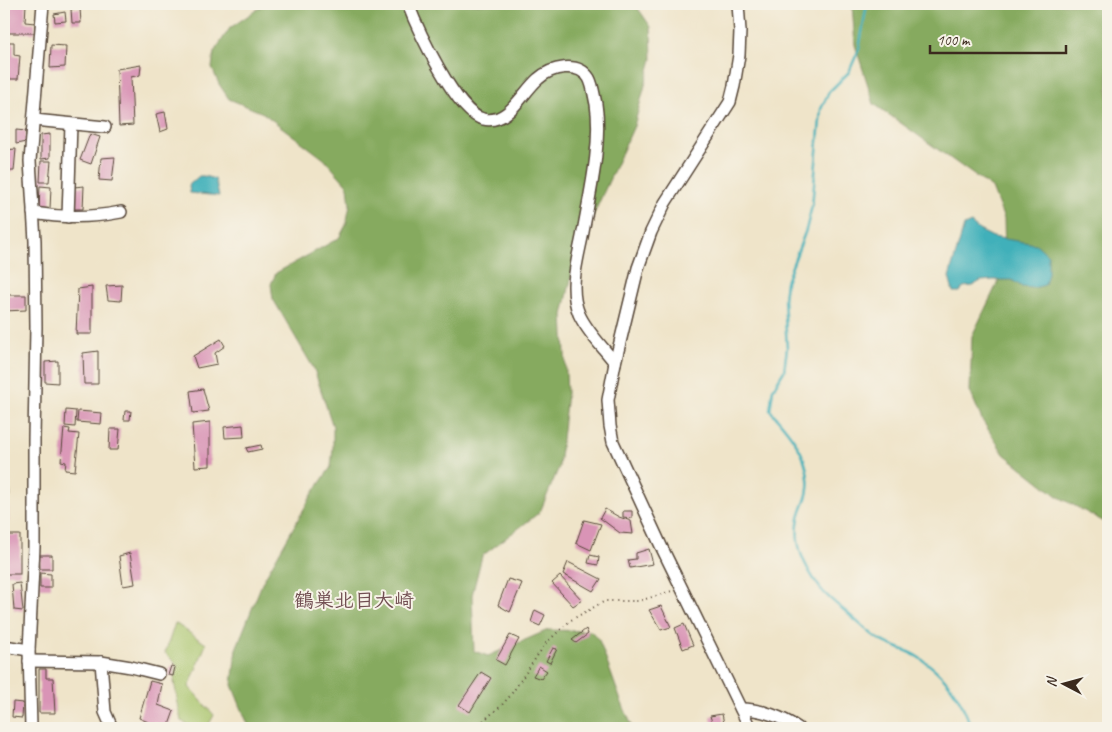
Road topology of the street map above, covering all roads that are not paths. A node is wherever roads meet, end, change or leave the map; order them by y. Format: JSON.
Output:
{"nodes":[{"id":1,"x":43,"y":4,"type":"edge"},
{"id":2,"x":408,"y":4,"type":"edge"},
{"id":3,"x":738,"y":4,"type":"edge"},
{"id":4,"x":34,"y":120,"type":"junction"},
{"id":5,"x":71,"y":124,"type":"junction"},
{"id":6,"x":105,"y":127,"type":"dead end"},
{"id":7,"x":33,"y":212,"type":"junction"},
{"id":8,"x":121,"y":212,"type":"dead end"},
{"id":9,"x":68,"y":217,"type":"junction"},
{"id":10,"x":615,"y":363,"type":"junction"},
{"id":11,"x":4,"y":646,"type":"edge"},
{"id":12,"x":29,"y":655,"type":"junction"},
{"id":13,"x":101,"y":662,"type":"junction"},
{"id":14,"x":159,"y":674,"type":"dead end"},
{"id":15,"x":741,"y":709,"type":"junction"},
{"id":16,"x":31,"y":728,"type":"edge"},
{"id":17,"x":112,"y":728,"type":"edge"},
{"id":18,"x":750,"y":728,"type":"edge"},
{"id":19,"x":798,"y":728,"type":"edge"}],
"edges":[{"from":1,"to":4,"type":"street"},
{"from":2,"to":10,"type":"street"},
{"from":3,"to":10,"type":"street"},
{"from":4,"to":5,"type":"street"},
{"from":4,"to":7,"type":"street"},
{"from":5,"to":6,"type":"street"},
{"from":5,"to":9,"type":"street"},
{"from":7,"to":9,"type":"street"},
{"from":7,"to":12,"type":"street"},
{"from":8,"to":9,"type":"street"},
{"from":10,"to":15,"type":"street"},
{"from":11,"to":12,"type":"street"},
{"from":12,"to":13,"type":"street"},
{"from":12,"to":16,"type":"street"},
{"from":13,"to":14,"type":"street"},
{"from":13,"to":17,"type":"street"},
{"from":15,"to":18,"type":"street"},
{"from":15,"to":19,"type":"street"}]}
